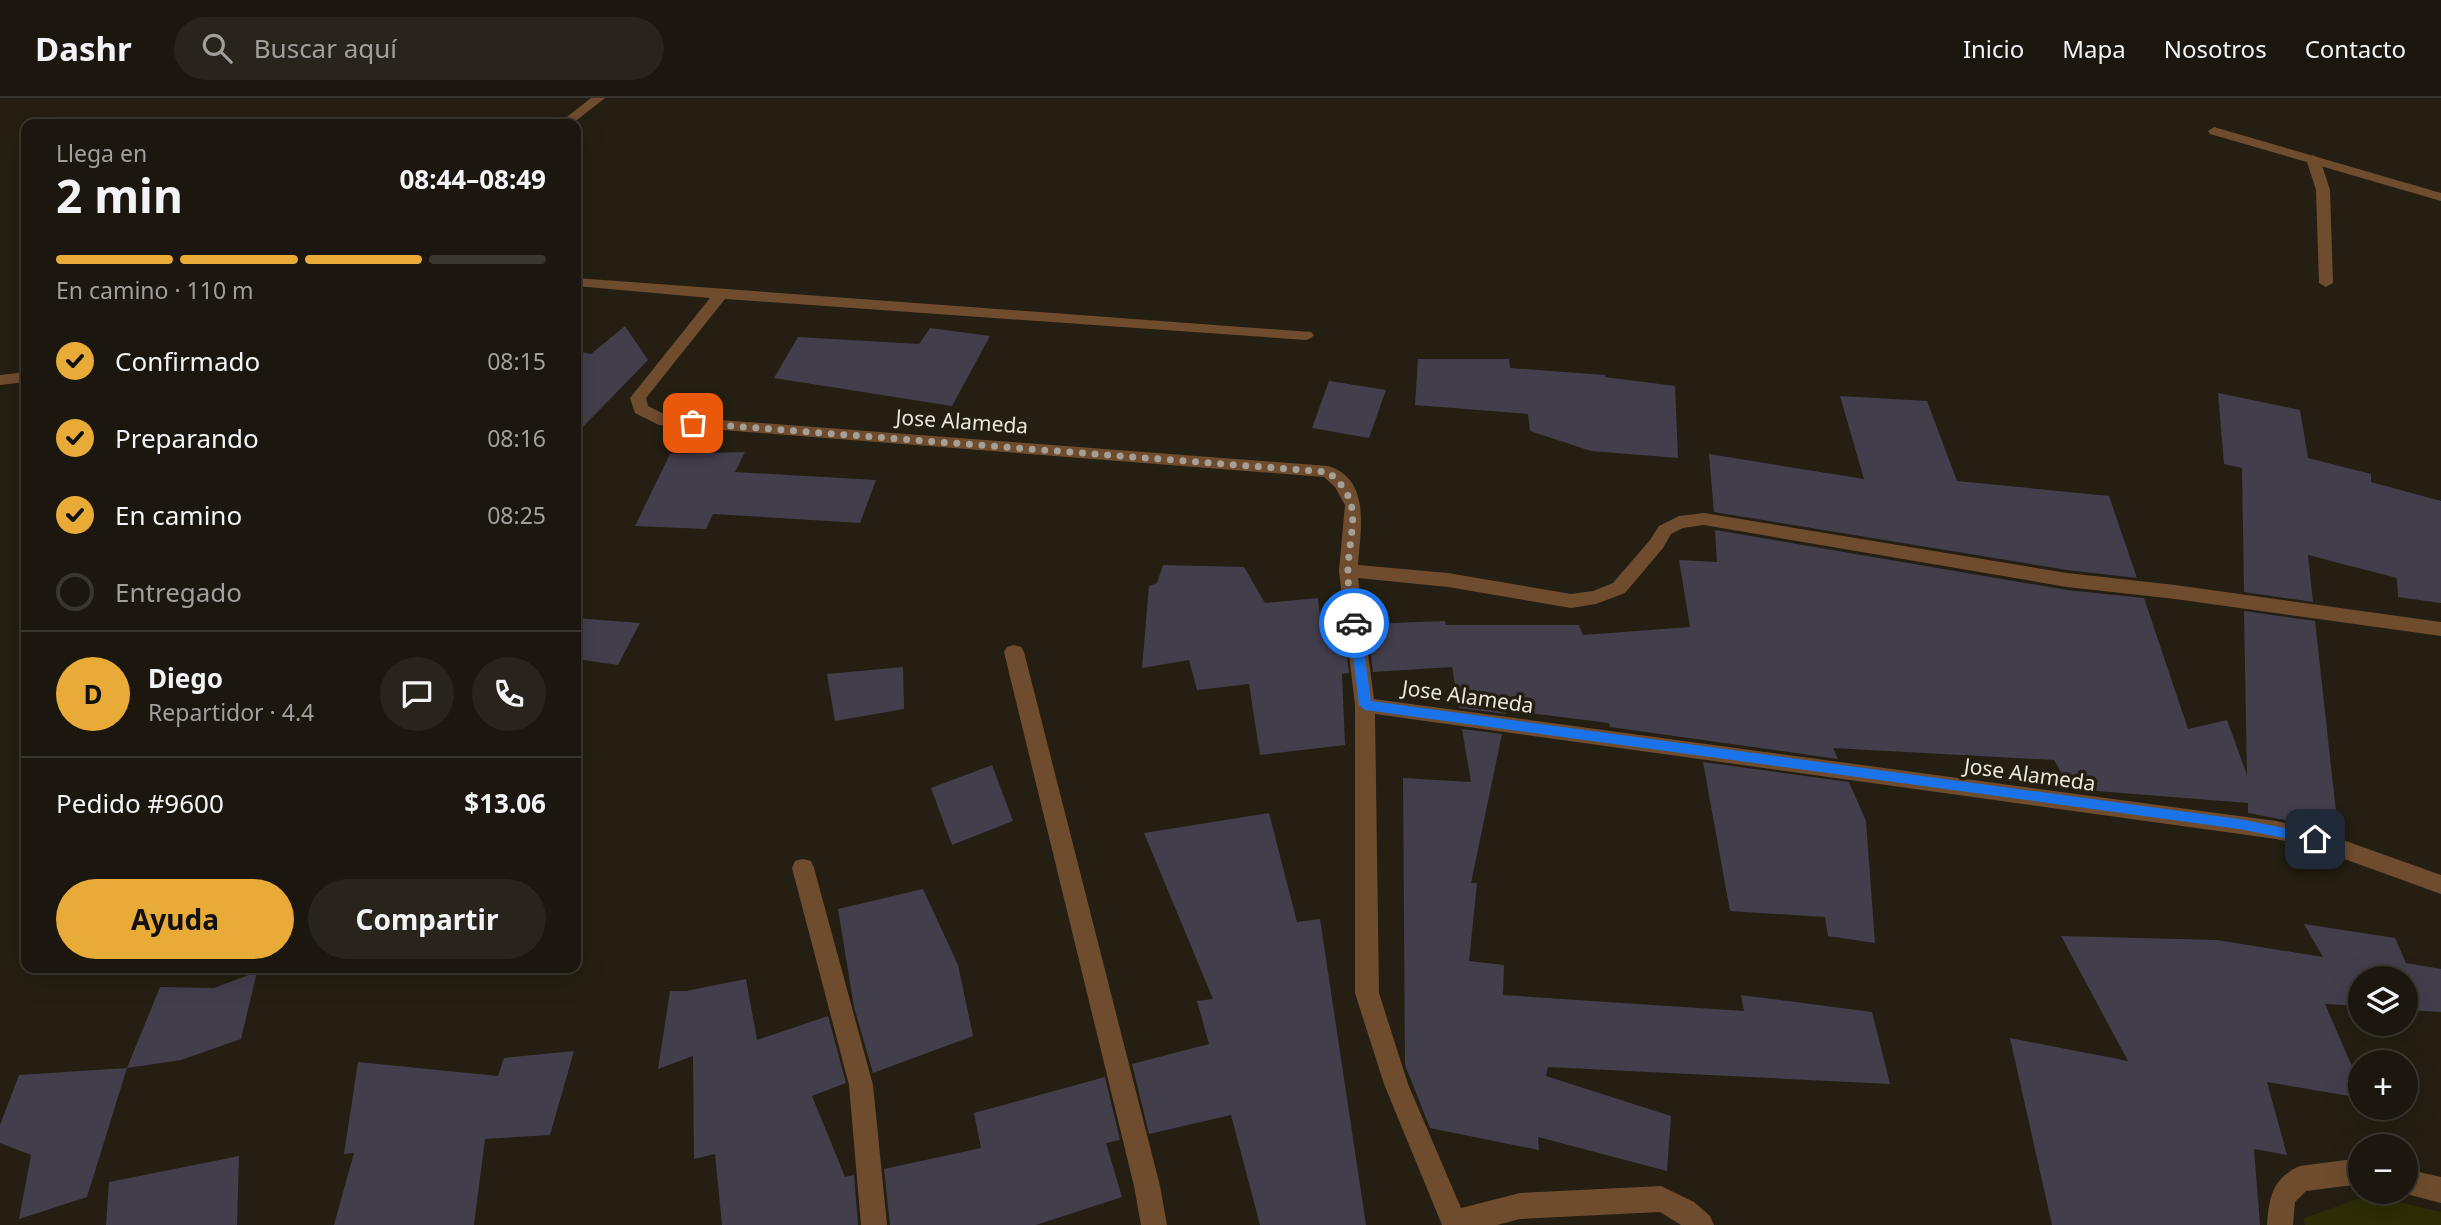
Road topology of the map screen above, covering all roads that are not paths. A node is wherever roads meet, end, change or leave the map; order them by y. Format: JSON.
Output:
{"nodes":[{"id":1,"x":599,"y":98,"type":"edge"},
{"id":2,"x":571,"y":119,"type":"edge"},
{"id":3,"x":2214,"y":131,"type":"dead end"},
{"id":4,"x":2313,"y":159,"type":"junction"},
{"id":5,"x":2441,"y":197,"type":"edge"},
{"id":6,"x":581,"y":282,"type":"edge"},
{"id":7,"x":2326,"y":283,"type":"dead end"},
{"id":8,"x":721,"y":294,"type":"junction"},
{"id":9,"x":1306,"y":335,"type":"dead end"},
{"id":10,"x":21,"y":378,"type":"edge"},
{"id":11,"x":0,"y":380,"type":"edge"},
{"id":12,"x":1348,"y":571,"type":"junction"},
{"id":13,"x":2441,"y":629,"type":"edge"},
{"id":14,"x":1014,"y":652,"type":"dead end"},
{"id":15,"x":1365,"y":705,"type":"junction"},
{"id":16,"x":803,"y":868,"type":"dead end"},
{"id":17,"x":2441,"y":885,"type":"edge"},
{"id":18,"x":2348,"y":1173,"type":"edge"},
{"id":19,"x":2418,"y":1185,"type":"edge"},
{"id":20,"x":2441,"y":1190,"type":"edge"},
{"id":21,"x":1455,"y":1224,"type":"edge"},
{"id":22,"x":874,"y":1225,"type":"edge"},
{"id":23,"x":1154,"y":1225,"type":"edge"},
{"id":24,"x":1701,"y":1225,"type":"edge"},
{"id":25,"x":2280,"y":1225,"type":"edge"}],
"edges":[{"from":1,"to":2,"type":"street"},
{"from":3,"to":4,"type":"street"},
{"from":4,"to":5,"type":"street"},
{"from":4,"to":7,"type":"street"},
{"from":6,"to":8,"type":"street"},
{"from":8,"to":9,"type":"street"},
{"from":8,"to":12,"type":"street","name":"Jose Alameda"},
{"from":10,"to":11,"type":"street"},
{"from":12,"to":13,"type":"street"},
{"from":12,"to":15,"type":"street","name":"Jose Alameda"},
{"from":14,"to":23,"type":"street"},
{"from":15,"to":17,"type":"street","name":"Jose Alameda"},
{"from":15,"to":21,"type":"street"},
{"from":16,"to":22,"type":"street"},
{"from":18,"to":25,"type":"street"},
{"from":19,"to":20,"type":"street"},
{"from":21,"to":24,"type":"street"}]}
